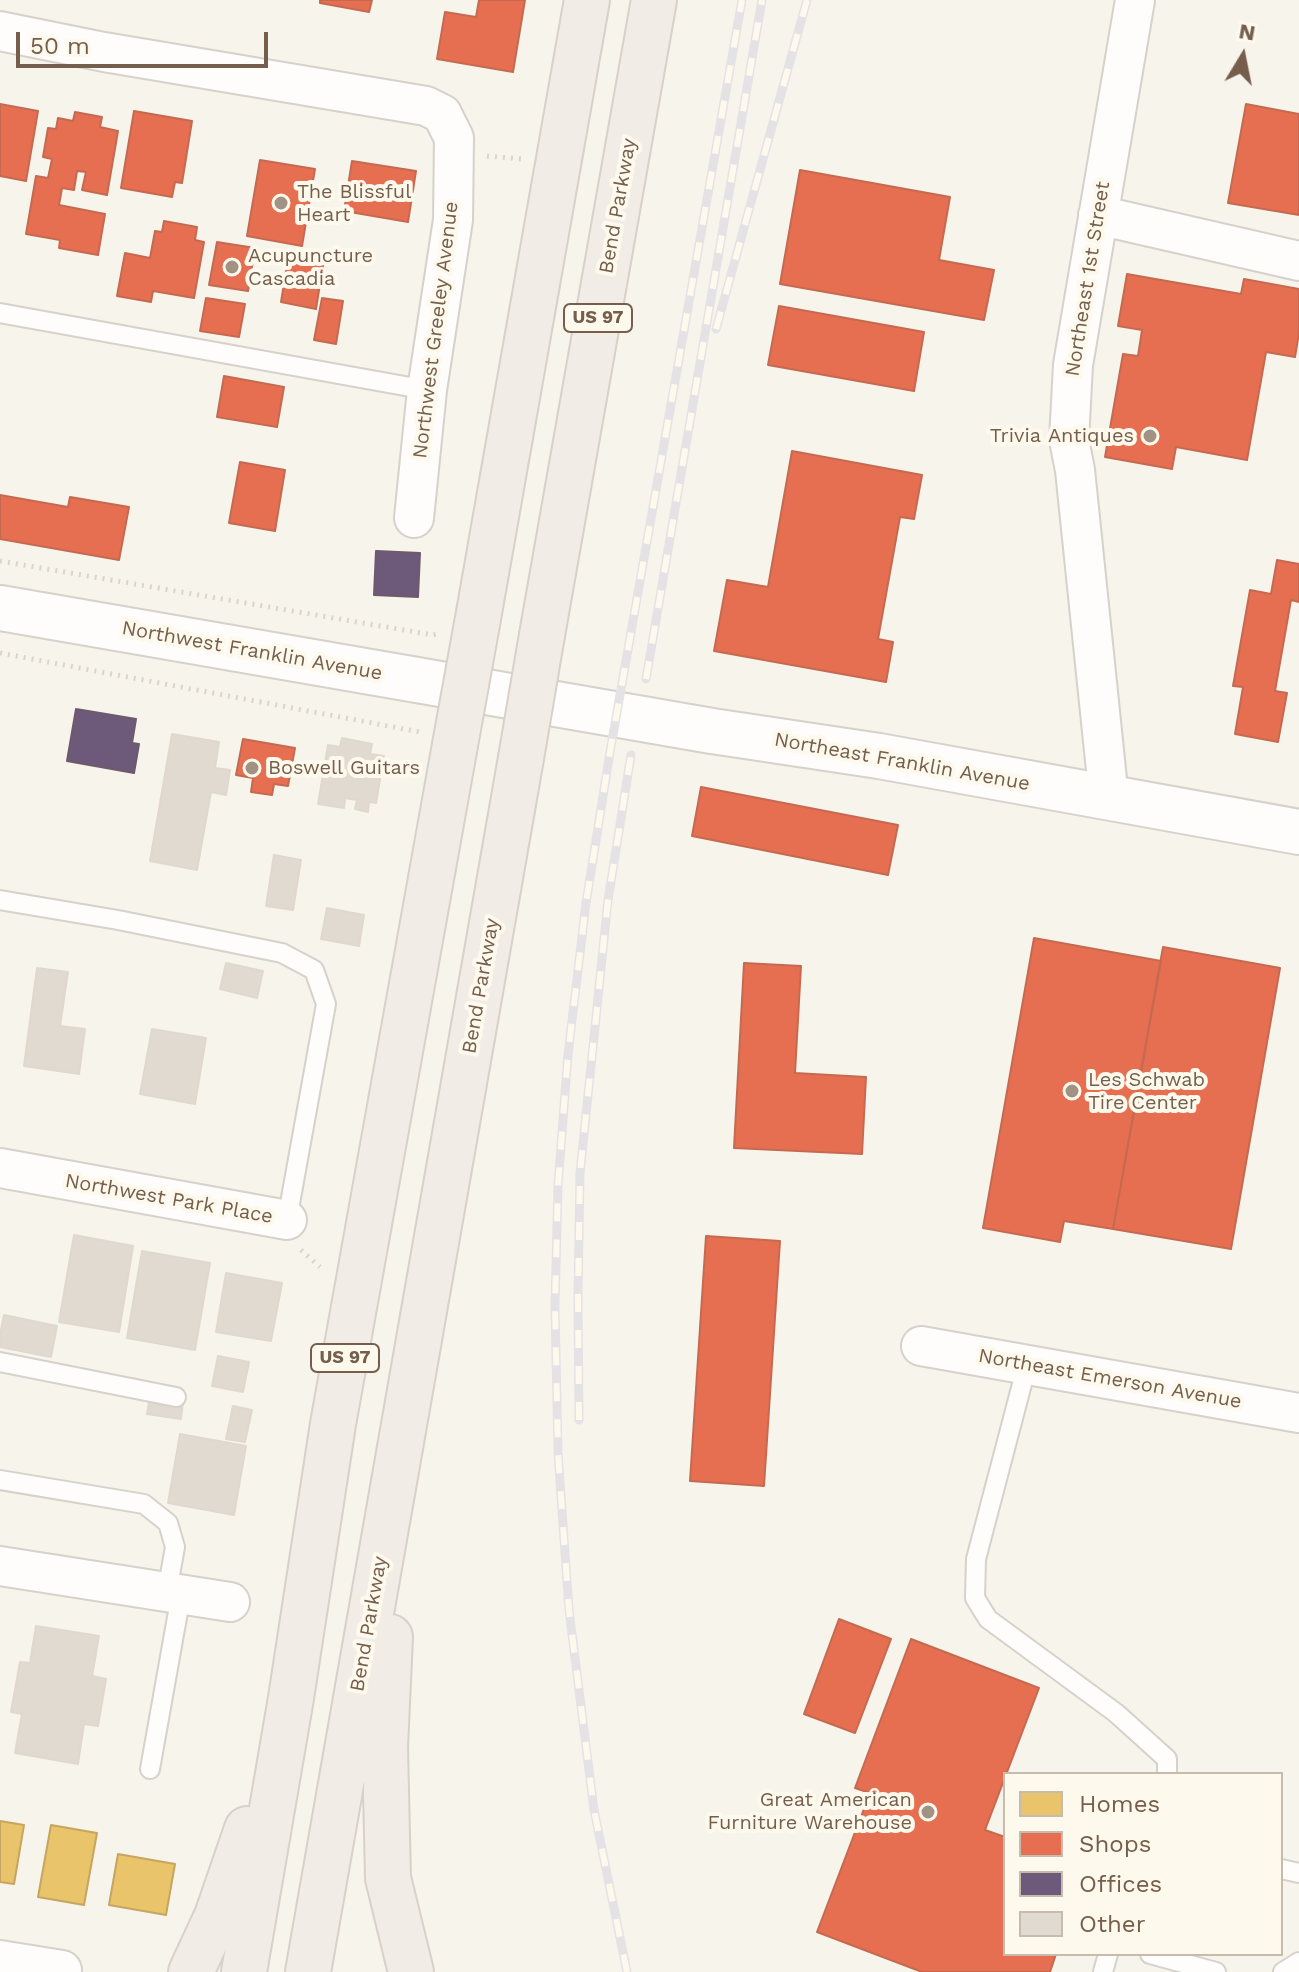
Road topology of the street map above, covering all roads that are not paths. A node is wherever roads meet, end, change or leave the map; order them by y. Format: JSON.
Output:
{"nodes":[{"id":1,"x":587,"y":0,"type":"edge"},
{"id":2,"x":654,"y":0,"type":"edge"},
{"id":3,"x":1135,"y":0,"type":"edge"},
{"id":4,"x":0,"y":31,"type":"edge"},
{"id":5,"x":1098,"y":215,"type":"junction"},
{"id":6,"x":1299,"y":261,"type":"edge"},
{"id":7,"x":0,"y":313,"type":"edge"},
{"id":8,"x":427,"y":390,"type":"junction"},
{"id":9,"x":414,"y":518,"type":"dead end"},
{"id":10,"x":0,"y":608,"type":"edge"},
{"id":11,"x":505,"y":694,"type":"joint"},
{"id":12,"x":1109,"y":799,"type":"junction"},
{"id":13,"x":1299,"y":832,"type":"edge"},
{"id":14,"x":0,"y":900,"type":"edge"},
{"id":15,"x":0,"y":1168,"type":"edge"},
{"id":16,"x":287,"y":1220,"type":"joint"},
{"id":17,"x":921,"y":1346,"type":"dead end"},
{"id":18,"x":0,"y":1362,"type":"edge"},
{"id":19,"x":1027,"y":1365,"type":"junction"},
{"id":20,"x":176,"y":1397,"type":"dead end"},
{"id":21,"x":1299,"y":1413,"type":"edge"},
{"id":22,"x":398,"y":1459,"type":"junction"},
{"id":23,"x":0,"y":1480,"type":"edge"},
{"id":24,"x":0,"y":1566,"type":"edge"},
{"id":25,"x":174,"y":1594,"type":"junction"},
{"id":26,"x":230,"y":1602,"type":"dead end"},
{"id":27,"x":291,"y":1698,"type":"junction"},
{"id":28,"x":150,"y":1769,"type":"dead end"},
{"id":29,"x":1167,"y":1772,"type":"edge"},
{"id":30,"x":1157,"y":1956,"type":"edge"},
{"id":31,"x":1299,"y":1962,"type":"edge"},
{"id":32,"x":191,"y":1972,"type":"edge"},
{"id":33,"x":244,"y":1972,"type":"edge"},
{"id":34,"x":308,"y":1972,"type":"edge"},
{"id":35,"x":411,"y":1972,"type":"edge"},
{"id":36,"x":1216,"y":1972,"type":"edge"},
{"id":37,"x":1283,"y":1972,"type":"edge"}],
"edges":[{"from":1,"to":27,"type":"highway","number":"US 97","bridge":true},
{"from":2,"to":22,"type":"highway","name":"Bend Parkway","number":"US 97","bridge":true},
{"from":3,"to":5,"type":"street","name":"Northeast 1st Street"},
{"from":4,"to":8,"type":"street","name":"Northwest Greeley Avenue"},
{"from":5,"to":6,"type":"street"},
{"from":5,"to":12,"type":"street","name":"Northeast 1st Street"},
{"from":7,"to":8,"type":"lane"},
{"from":8,"to":9,"type":"street","name":"Northwest Greeley Avenue"},
{"from":10,"to":11,"type":"street","name":"Northwest Franklin Avenue"},
{"from":11,"to":12,"type":"street","name":"Northeast Franklin Avenue"},
{"from":12,"to":13,"type":"street","name":"Northeast Franklin Avenue"},
{"from":14,"to":16,"type":"lane","name":"Northwest Park Place"},
{"from":15,"to":16,"type":"street","name":"Northwest Park Place"},
{"from":17,"to":19,"type":"street","name":"Northeast Emerson Avenue"},
{"from":18,"to":20,"type":"lane"},
{"from":19,"to":21,"type":"street","name":"Northeast Emerson Avenue"},
{"from":19,"to":29,"type":"lane"},
{"from":22,"to":34,"type":"highway","name":"Bend Parkway","number":"US 97"},
{"from":22,"to":35,"type":"highway"},
{"from":23,"to":25,"type":"lane"},
{"from":24,"to":25,"type":"street"},
{"from":25,"to":26,"type":"street"},
{"from":25,"to":28,"type":"lane"},
{"from":27,"to":32,"type":"highway"},
{"from":27,"to":33,"type":"highway","number":"US 97"},
{"from":30,"to":36,"type":"lane"},
{"from":31,"to":37,"type":"lane"}]}
